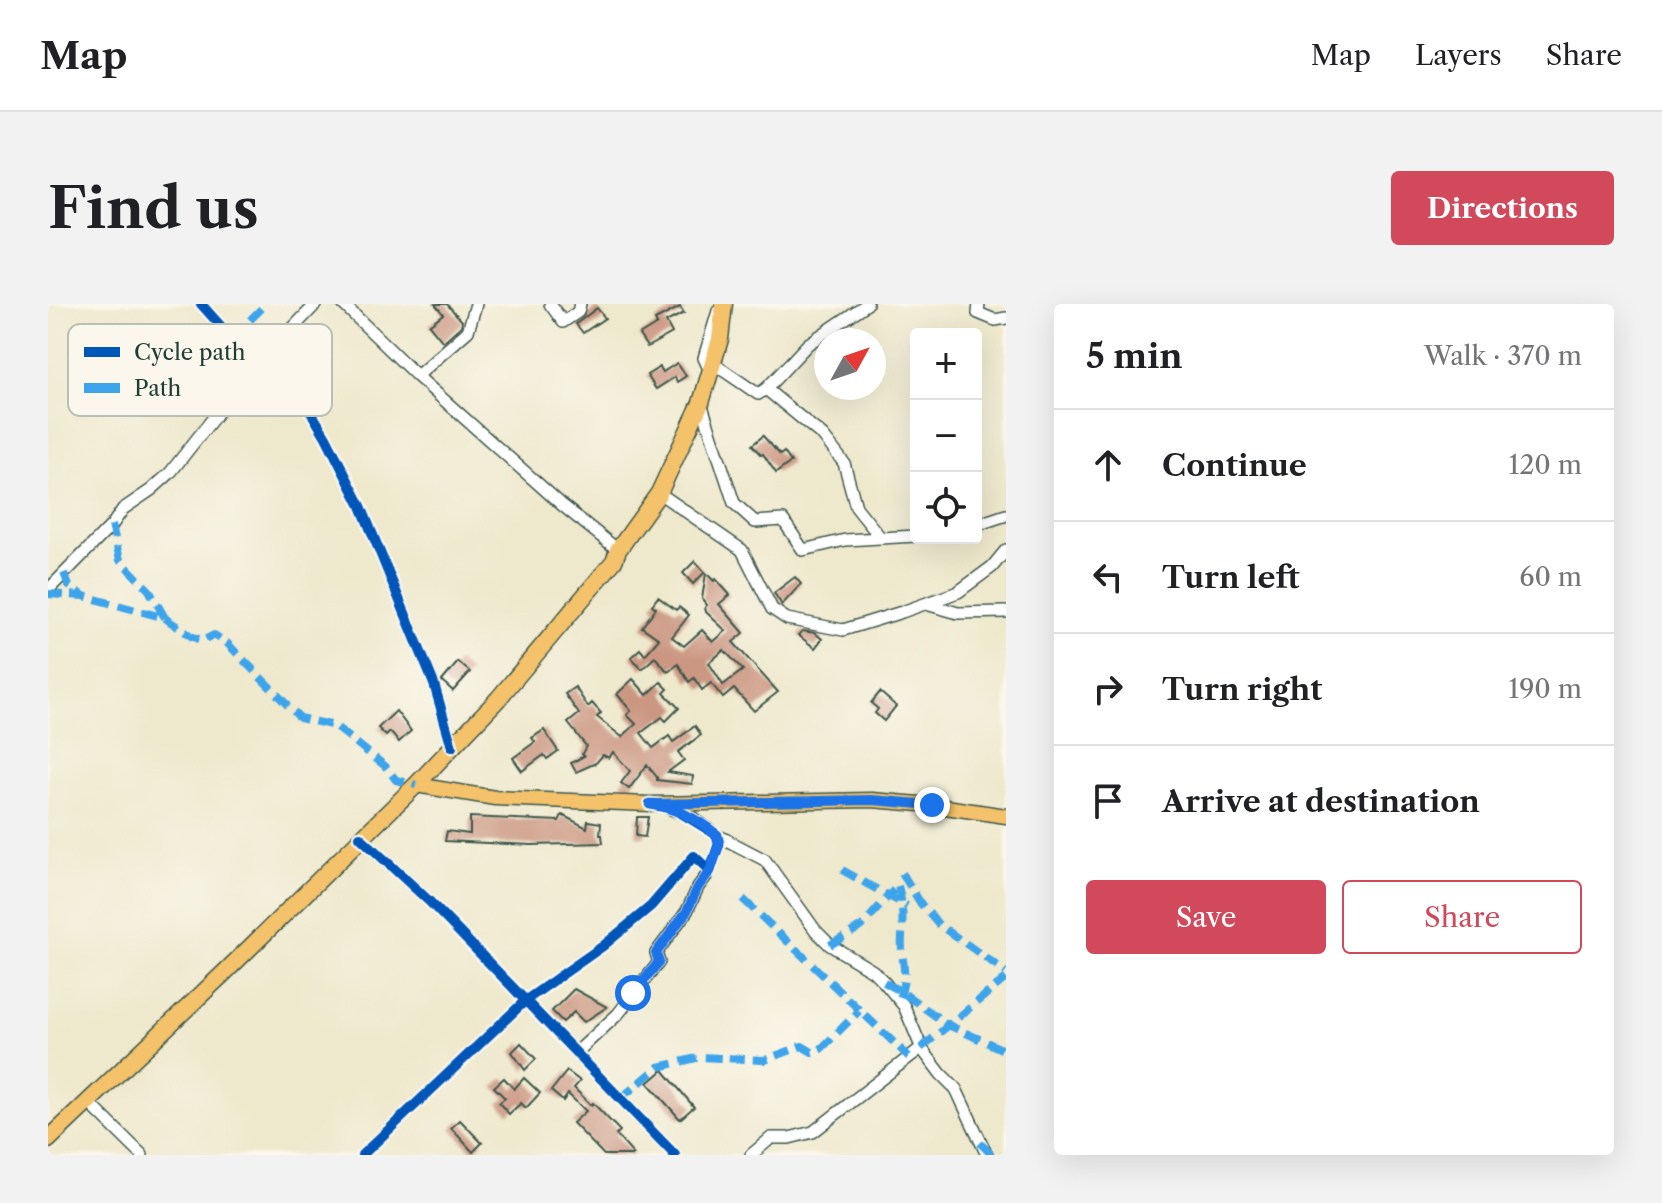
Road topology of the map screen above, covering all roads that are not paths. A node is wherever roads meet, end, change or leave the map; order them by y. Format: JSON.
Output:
{"nodes":[{"id":1,"x":201,"y":304,"type":"edge"},
{"id":2,"x":316,"y":304,"type":"edge"},
{"id":3,"x":343,"y":304,"type":"edge"},
{"id":4,"x":476,"y":304,"type":"edge"},
{"id":5,"x":550,"y":304,"type":"edge"},
{"id":6,"x":580,"y":304,"type":"edge"},
{"id":7,"x":718,"y":304,"type":"edge"},
{"id":8,"x":724,"y":304,"type":"edge"},
{"id":9,"x":867,"y":304,"type":"edge"},
{"id":10,"x":979,"y":304,"type":"edge"},
{"id":11,"x":1006,"y":318,"type":"edge"},
{"id":12,"x":219,"y":324,"type":"edge"},
{"id":13,"x":297,"y":324,"type":"edge"},
{"id":14,"x":711,"y":362,"type":"junction"},
{"id":15,"x":417,"y":376,"type":"junction"},
{"id":16,"x":766,"y":389,"type":"junction"},
{"id":17,"x":701,"y":403,"type":"junction"},
{"id":18,"x":214,"y":416,"type":"edge"},
{"id":19,"x":313,"y":416,"type":"edge"},
{"id":20,"x":659,"y":493,"type":"junction"},
{"id":21,"x":1006,"y":515,"type":"edge"},
{"id":22,"x":982,"y":523,"type":"edge"},
{"id":23,"x":910,"y":536,"type":"edge"},
{"id":24,"x":880,"y":537,"type":"junction"},
{"id":25,"x":618,"y":550,"type":"junction"},
{"id":26,"x":1006,"y":550,"type":"edge"},
{"id":27,"x":48,"y":590,"type":"edge"},
{"id":28,"x":926,"y":604,"type":"junction"},
{"id":29,"x":1006,"y":612,"type":"edge"},
{"id":30,"x":452,"y":747,"type":"junction"},
{"id":31,"x":416,"y":785,"type":"junction"},
{"id":32,"x":650,"y":804,"type":"junction"},
{"id":33,"x":1006,"y":816,"type":"edge"},
{"id":34,"x":717,"y":835,"type":"junction"},
{"id":35,"x":360,"y":837,"type":"junction"},
{"id":36,"x":710,"y":871,"type":"junction"},
{"id":37,"x":526,"y":1000,"type":"junction"},
{"id":38,"x":921,"y":1048,"type":"junction"},
{"id":39,"x":576,"y":1053,"type":"junction"},
{"id":40,"x":87,"y":1101,"type":"junction"},
{"id":41,"x":48,"y":1140,"type":"edge"},
{"id":42,"x":142,"y":1155,"type":"edge"},
{"id":43,"x":362,"y":1155,"type":"edge"},
{"id":44,"x":675,"y":1155,"type":"edge"},
{"id":45,"x":751,"y":1155,"type":"edge"},
{"id":46,"x":987,"y":1155,"type":"edge"}],
"edges":[{"from":1,"to":12,"type":"street"},
{"from":2,"to":13,"type":"street"},
{"from":3,"to":15,"type":"street"},
{"from":4,"to":15,"type":"street"},
{"from":5,"to":6,"type":"street"},
{"from":7,"to":14,"type":"street"},
{"from":8,"to":14,"type":"highway"},
{"from":9,"to":16,"type":"street"},
{"from":10,"to":11,"type":"street"},
{"from":14,"to":16,"type":"street"},
{"from":14,"to":17,"type":"highway"},
{"from":15,"to":25,"type":"street"},
{"from":16,"to":24,"type":"street"},
{"from":17,"to":20,"type":"highway"},
{"from":17,"to":24,"type":"street"},
{"from":18,"to":27,"type":"street"},
{"from":19,"to":30,"type":"street"},
{"from":20,"to":25,"type":"highway"},
{"from":20,"to":28,"type":"street"},
{"from":21,"to":22,"type":"street"},
{"from":23,"to":24,"type":"street"},
{"from":25,"to":30,"type":"highway"},
{"from":26,"to":28,"type":"street"},
{"from":28,"to":29,"type":"street"},
{"from":30,"to":31,"type":"highway"},
{"from":31,"to":32,"type":"main road"},
{"from":31,"to":35,"type":"highway"},
{"from":32,"to":33,"type":"main road"},
{"from":32,"to":34,"type":"street"},
{"from":34,"to":36,"type":"street"},
{"from":34,"to":38,"type":"street"},
{"from":35,"to":37,"type":"street"},
{"from":35,"to":40,"type":"highway"},
{"from":36,"to":37,"type":"street"},
{"from":36,"to":39,"type":"street"},
{"from":37,"to":39,"type":"street"},
{"from":37,"to":43,"type":"street"},
{"from":38,"to":45,"type":"street"},
{"from":38,"to":46,"type":"street"},
{"from":39,"to":44,"type":"street"},
{"from":40,"to":41,"type":"highway"},
{"from":40,"to":42,"type":"street"}]}
